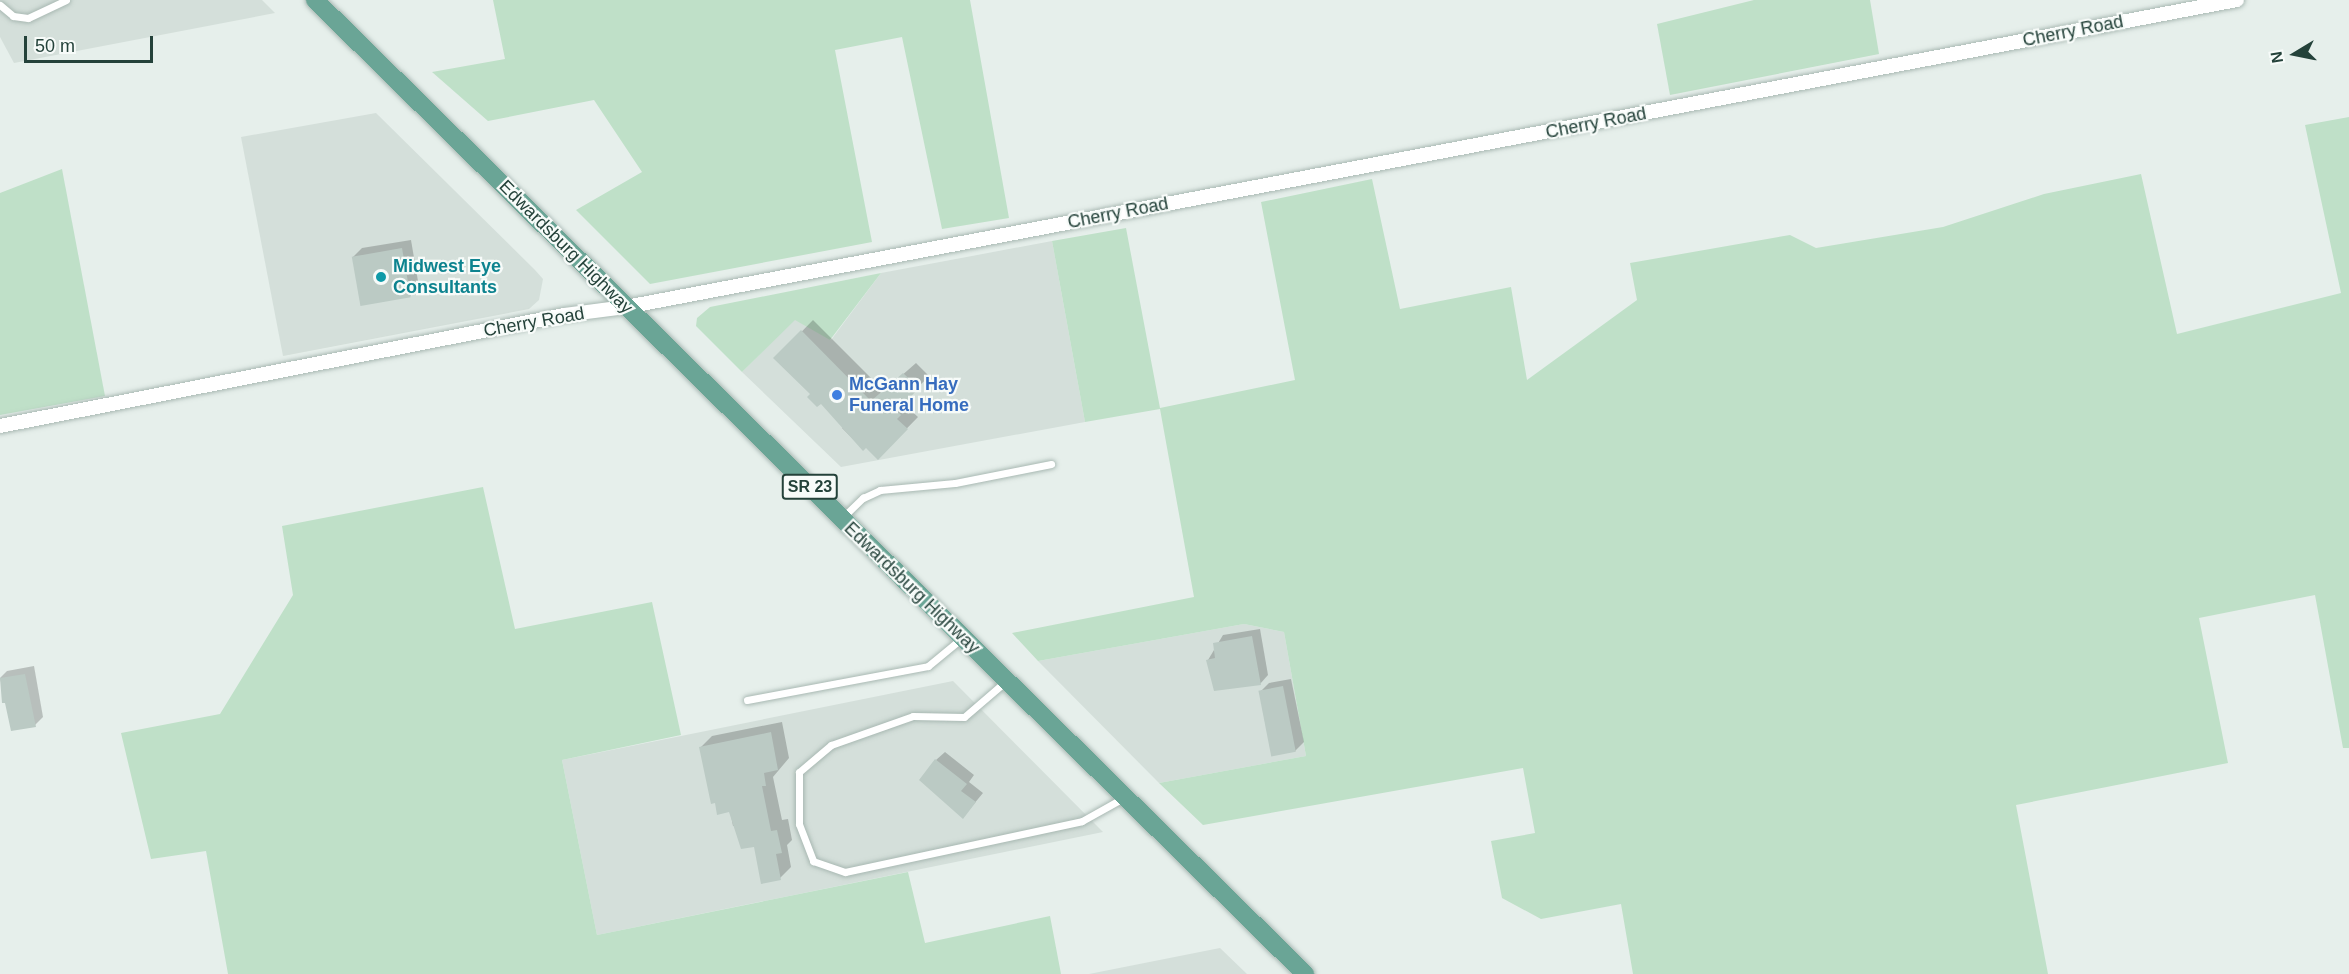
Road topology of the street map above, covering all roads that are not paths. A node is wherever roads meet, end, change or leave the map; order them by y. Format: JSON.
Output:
{"nodes":[{"id":1,"x":66,"y":0,"type":"edge"},
{"id":2,"x":315,"y":0,"type":"edge"},
{"id":3,"x":2237,"y":0,"type":"edge"},
{"id":4,"x":0,"y":5,"type":"edge"},
{"id":5,"x":626,"y":307,"type":"junction"},
{"id":6,"x":0,"y":426,"type":"edge"},
{"id":7,"x":1051,"y":464,"type":"dead end"},
{"id":8,"x":841,"y":519,"type":"junction"},
{"id":9,"x":962,"y":637,"type":"junction"},
{"id":10,"x":1006,"y":680,"type":"junction"},
{"id":11,"x":747,"y":700,"type":"dead end"},
{"id":12,"x":1125,"y":797,"type":"junction"},
{"id":13,"x":1305,"y":974,"type":"edge"}],
"edges":[{"from":1,"to":4,"type":"lane"},
{"from":2,"to":5,"type":"main road","name":"Edwardsburg Highway","number":"SR 23"},
{"from":3,"to":5,"type":"street","name":"Cherry Road"},
{"from":5,"to":6,"type":"street","name":"Cherry Road"},
{"from":5,"to":8,"type":"main road","name":"Edwardsburg Highway","number":"SR 23"},
{"from":7,"to":8,"type":"lane"},
{"from":8,"to":9,"type":"main road","name":"Edwardsburg Highway","number":"SR 23"},
{"from":9,"to":10,"type":"main road","name":"Edwardsburg Highway","number":"SR 23"},
{"from":9,"to":11,"type":"lane"},
{"from":10,"to":12,"type":"main road","name":"Edwardsburg Highway","number":"SR 23"},
{"from":10,"to":12,"type":"lane"},
{"from":12,"to":13,"type":"main road","name":"Edwardsburg Highway","number":"SR 23"}]}
